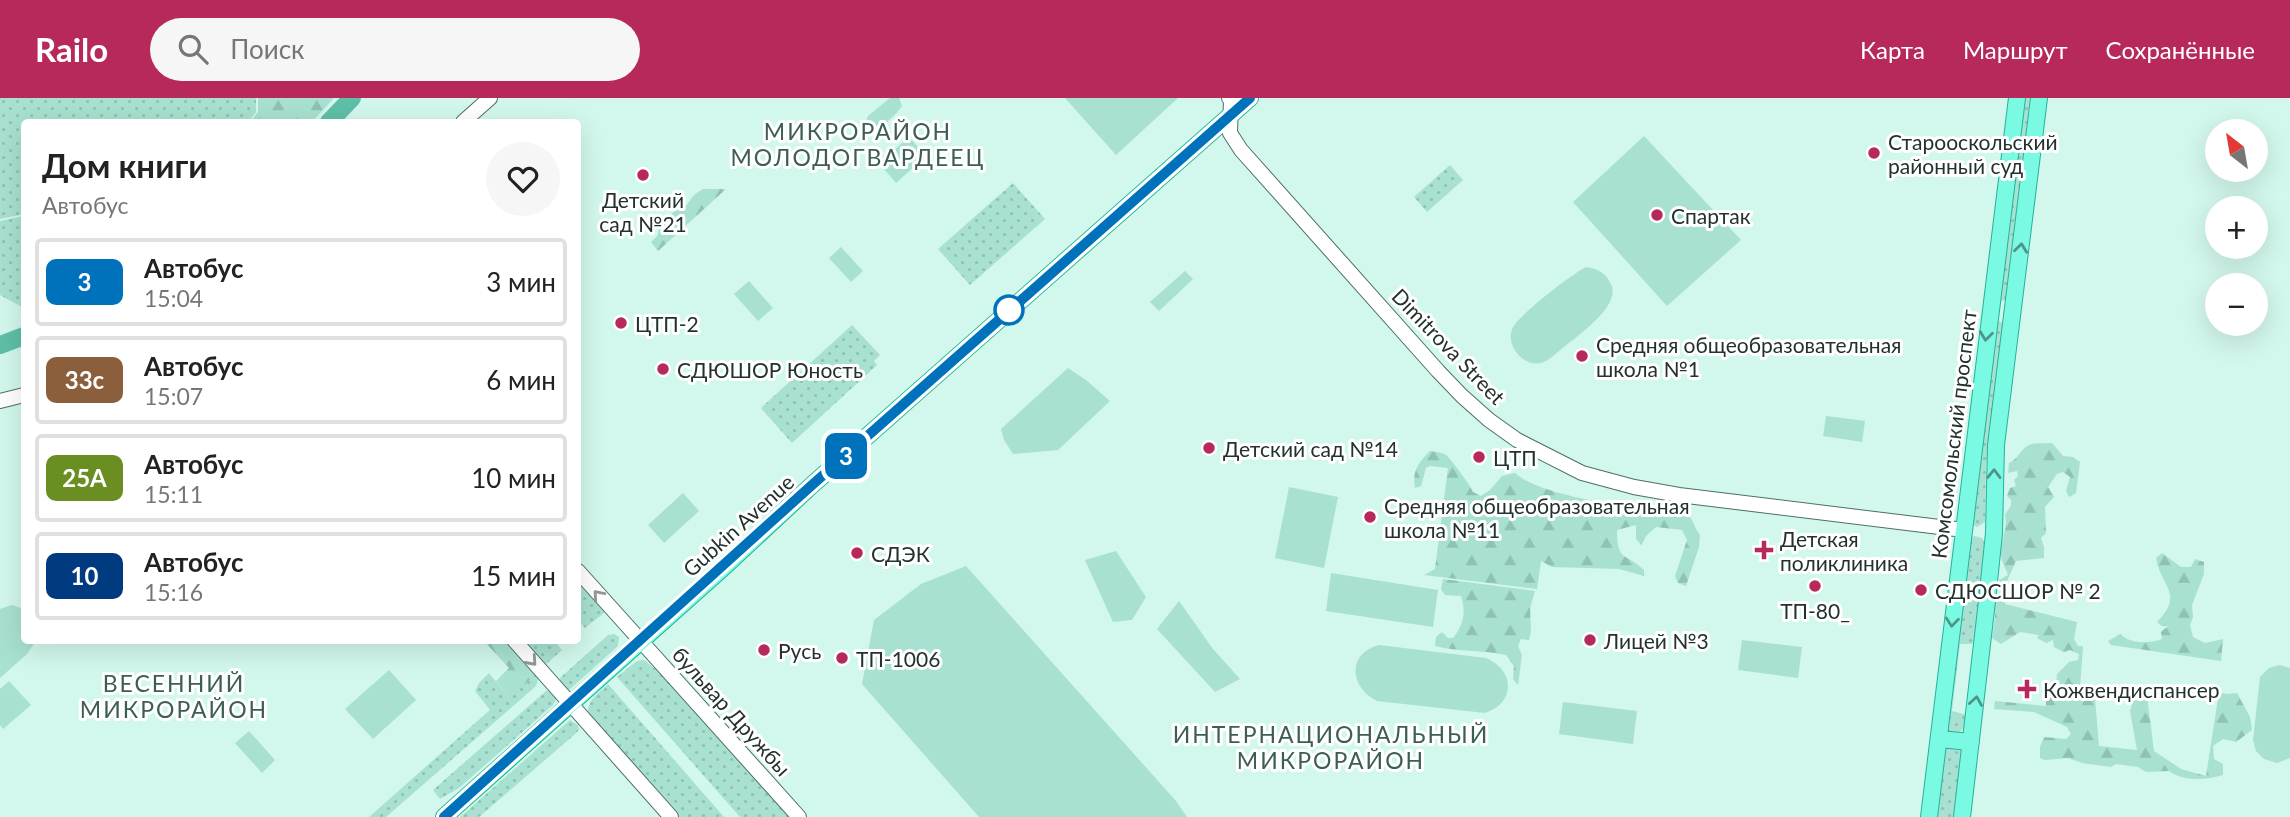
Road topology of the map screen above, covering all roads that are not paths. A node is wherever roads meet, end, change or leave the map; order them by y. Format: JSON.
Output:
{"nodes":[{"id":1,"x":490,"y":98,"type":"edge"},
{"id":2,"x":1229,"y":98,"type":"edge"},
{"id":3,"x":1250,"y":98,"type":"edge"},
{"id":4,"x":2017,"y":98,"type":"edge"},
{"id":5,"x":2039,"y":98,"type":"edge"},
{"id":6,"x":1229,"y":116,"type":"junction"},
{"id":7,"x":466,"y":119,"type":"edge"},
{"id":8,"x":1990,"y":308,"type":"junction"},
{"id":9,"x":2013,"y":312,"type":"junction"},
{"id":10,"x":21,"y":396,"type":"edge"},
{"id":11,"x":0,"y":401,"type":"edge"},
{"id":12,"x":1964,"y":530,"type":"junction"},
{"id":13,"x":1994,"y":533,"type":"junction"},
{"id":14,"x":581,"y":575,"type":"edge"},
{"id":15,"x":640,"y":641,"type":"junction"},
{"id":16,"x":518,"y":644,"type":"edge"},
{"id":17,"x":570,"y":704,"type":"junction"},
{"id":18,"x":1939,"y":739,"type":"junction"},
{"id":19,"x":1971,"y":742,"type":"junction"},
{"id":20,"x":444,"y":817,"type":"edge"},
{"id":21,"x":671,"y":817,"type":"edge"},
{"id":22,"x":799,"y":817,"type":"edge"},
{"id":23,"x":1929,"y":817,"type":"edge"},
{"id":24,"x":1962,"y":817,"type":"edge"}],
"edges":[{"from":1,"to":7,"type":"main road"},
{"from":2,"to":6,"type":"main road","name":"Dimitrova Street"},
{"from":3,"to":6,"type":"main road","name":"Gubkin Avenue"},
{"from":4,"to":8,"type":"main road","name":"Комсомольский проспект"},
{"from":9,"to":5,"type":"main road","name":"Комсомольский проспект","one_way":true},
{"from":6,"to":12,"type":"main road","name":"Dimitrova Street"},
{"from":6,"to":15,"type":"main road","name":"Gubkin Avenue"},
{"from":8,"to":9,"type":"main road"},
{"from":8,"to":12,"type":"main road","name":"Комсомольский проспект","one_way":true},
{"from":13,"to":9,"type":"main road","name":"Комсомольский проспект","one_way":true},
{"from":10,"to":11,"type":"main road"},
{"from":12,"to":13,"type":"main road"},
{"from":12,"to":18,"type":"main road","name":"Комсомольский проспект","one_way":true},
{"from":19,"to":13,"type":"main road","name":"Комсомольский проспект","one_way":true},
{"from":15,"to":14,"type":"main road","name":"бульвар Дружбы","one_way":true},
{"from":15,"to":17,"type":"main road","name":"Gubkin Avenue"},
{"from":15,"to":22,"type":"main road","name":"бульвар Дружбы"},
{"from":16,"to":17,"type":"main road","one_way":true},
{"from":17,"to":20,"type":"main road","name":"Gubkin Avenue"},
{"from":17,"to":21,"type":"main road"},
{"from":18,"to":19,"type":"main road"},
{"from":18,"to":23,"type":"main road","name":"Комсомольский проспект"},
{"from":19,"to":24,"type":"main road","name":"Комсомольский проспект"}]}
